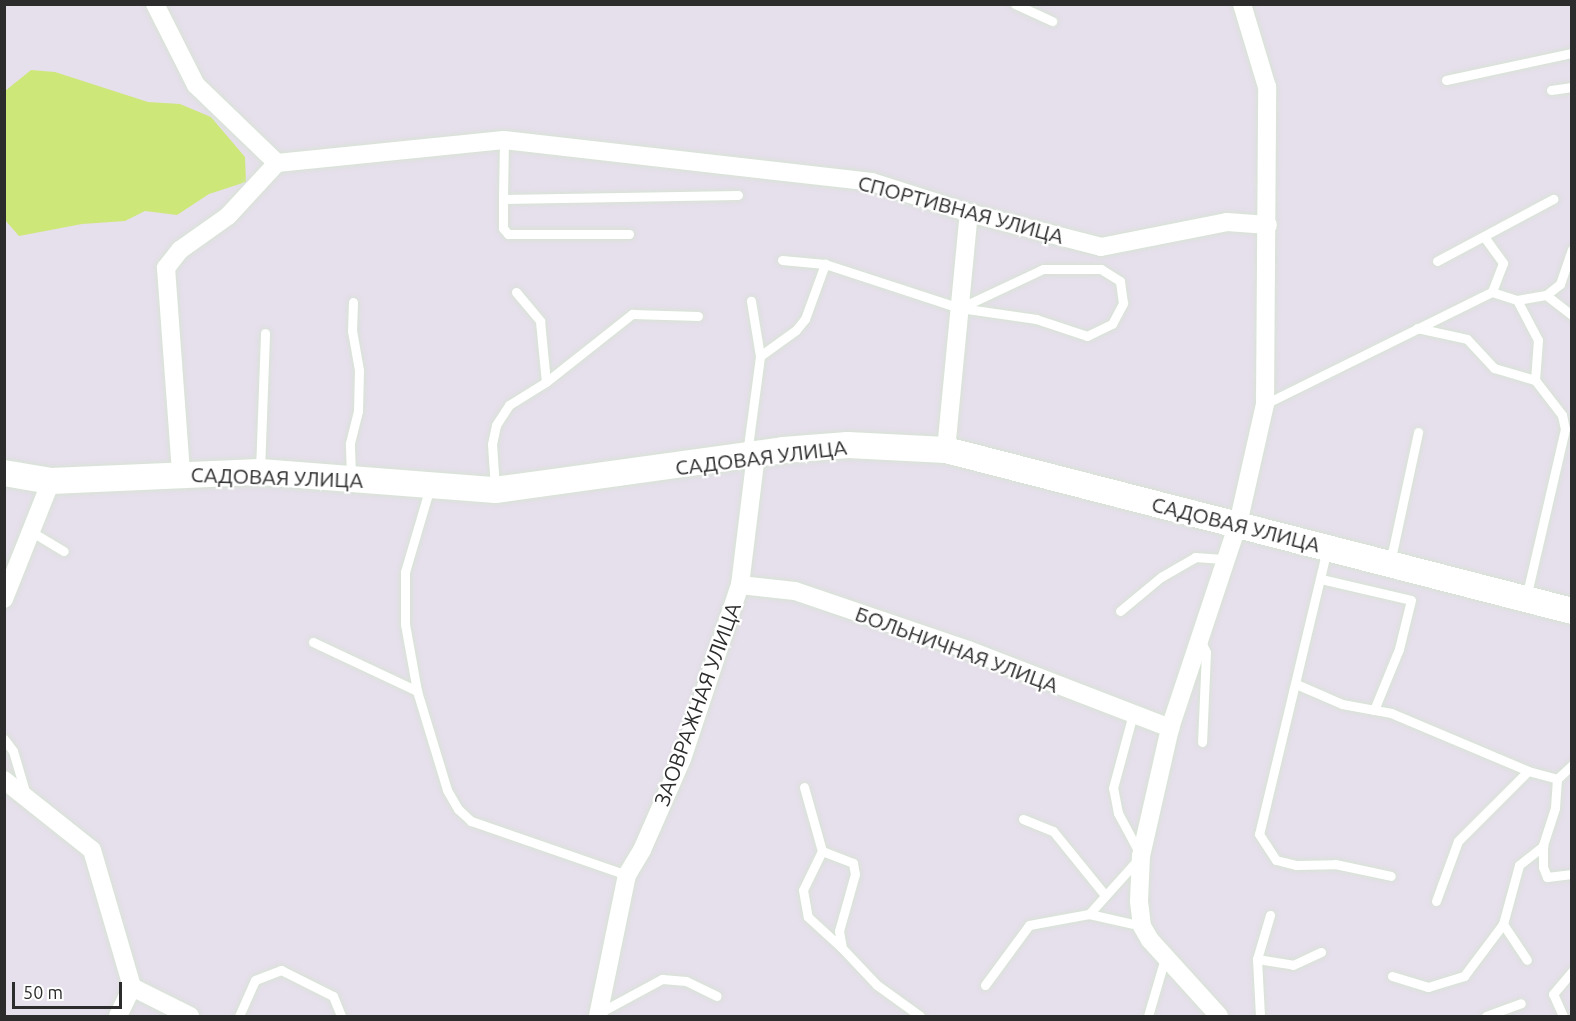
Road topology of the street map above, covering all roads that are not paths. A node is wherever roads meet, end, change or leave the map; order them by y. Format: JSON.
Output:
{"nodes":[{"id":1,"x":155,"y":4,"type":"edge"},
{"id":2,"x":172,"y":4,"type":"edge"},
{"id":3,"x":1015,"y":4,"type":"edge"},
{"id":4,"x":1245,"y":6,"type":"edge"},
{"id":5,"x":1052,"y":21,"type":"dead end"},
{"id":6,"x":169,"y":26,"type":"junction"},
{"id":7,"x":1572,"y":53,"type":"edge"},
{"id":8,"x":1446,"y":80,"type":"dead end"},
{"id":9,"x":1572,"y":87,"type":"edge"},
{"id":10,"x":1551,"y":90,"type":"dead end"},
{"id":11,"x":504,"y":140,"type":"junction"},
{"id":12,"x":277,"y":164,"type":"junction"},
{"id":13,"x":738,"y":195,"type":"dead end"},
{"id":14,"x":503,"y":198,"type":"junction"},
{"id":15,"x":1553,"y":199,"type":"dead end"},
{"id":16,"x":969,"y":213,"type":"junction"},
{"id":17,"x":1268,"y":225,"type":"junction"},
{"id":18,"x":629,"y":234,"type":"dead end"},
{"id":19,"x":1485,"y":238,"type":"junction"},
{"id":20,"x":1572,"y":250,"type":"edge"},
{"id":21,"x":782,"y":260,"type":"dead end"},
{"id":22,"x":1437,"y":261,"type":"dead end"},
{"id":23,"x":825,"y":264,"type":"junction"},
{"id":24,"x":516,"y":292,"type":"dead end"},
{"id":25,"x":1492,"y":292,"type":"junction"},
{"id":26,"x":1546,"y":295,"type":"junction"},
{"id":27,"x":1516,"y":300,"type":"junction"},
{"id":28,"x":751,"y":301,"type":"dead end"},
{"id":29,"x":353,"y":302,"type":"dead end"},
{"id":30,"x":960,"y":308,"type":"junction"},
{"id":31,"x":1572,"y":315,"type":"edge"},
{"id":32,"x":698,"y":316,"type":"dead end"},
{"id":33,"x":1417,"y":328,"type":"junction"},
{"id":34,"x":265,"y":333,"type":"dead end"},
{"id":35,"x":760,"y":356,"type":"junction"},
{"id":36,"x":1535,"y":380,"type":"junction"},
{"id":37,"x":546,"y":382,"type":"junction"},
{"id":38,"x":1265,"y":404,"type":"junction"},
{"id":39,"x":1567,"y":418,"type":"edge"},
{"id":40,"x":1418,"y":432,"type":"dead end"},
{"id":41,"x":946,"y":450,"type":"junction"},
{"id":42,"x":751,"y":455,"type":"junction"},
{"id":43,"x":260,"y":472,"type":"junction"},
{"id":44,"x":4,"y":473,"type":"edge"},
{"id":45,"x":182,"y":473,"type":"junction"},
{"id":46,"x":351,"y":478,"type":"junction"},
{"id":47,"x":51,"y":482,"type":"junction"},
{"id":48,"x":430,"y":486,"type":"junction"},
{"id":49,"x":495,"y":490,"type":"junction"},
{"id":50,"x":1238,"y":524,"type":"junction"},
{"id":51,"x":32,"y":532,"type":"junction"},
{"id":52,"x":1328,"y":547,"type":"junction"},
{"id":53,"x":64,"y":551,"type":"dead end"},
{"id":54,"x":1226,"y":559,"type":"junction"},
{"id":55,"x":1390,"y":563,"type":"junction"},
{"id":56,"x":1321,"y":579,"type":"junction"},
{"id":57,"x":740,"y":585,"type":"junction"},
{"id":58,"x":1526,"y":598,"type":"junction"},
{"id":59,"x":4,"y":599,"type":"edge"},
{"id":60,"x":1120,"y":611,"type":"dead end"},
{"id":61,"x":1572,"y":611,"type":"edge"},
{"id":62,"x":1200,"y":639,"type":"junction"},
{"id":63,"x":313,"y":642,"type":"dead end"},
{"id":64,"x":1296,"y":684,"type":"junction"},
{"id":65,"x":417,"y":691,"type":"junction"},
{"id":66,"x":1374,"y":710,"type":"junction"},
{"id":67,"x":1132,"y":714,"type":"junction"},
{"id":68,"x":1170,"y":728,"type":"junction"},
{"id":69,"x":4,"y":739,"type":"edge"},
{"id":70,"x":1202,"y":742,"type":"dead end"},
{"id":71,"x":1572,"y":765,"type":"edge"},
{"id":72,"x":1528,"y":771,"type":"junction"},
{"id":73,"x":1557,"y":779,"type":"junction"},
{"id":74,"x":4,"y":780,"type":"edge"},
{"id":75,"x":804,"y":787,"type":"dead end"},
{"id":76,"x":26,"y":797,"type":"junction"},
{"id":77,"x":1023,"y":819,"type":"dead end"},
{"id":78,"x":1543,"y":846,"type":"junction"},
{"id":79,"x":822,"y":851,"type":"junction"},
{"id":80,"x":1141,"y":856,"type":"junction"},
{"id":81,"x":1572,"y":874,"type":"edge"},
{"id":82,"x":627,"y":875,"type":"junction"},
{"id":83,"x":1391,"y":876,"type":"dead end"},
{"id":84,"x":1104,"y":894,"type":"junction"},
{"id":85,"x":1436,"y":902,"type":"dead end"},
{"id":86,"x":1089,"y":914,"type":"junction"},
{"id":87,"x":1270,"y":915,"type":"dead end"},
{"id":88,"x":1503,"y":924,"type":"junction"},
{"id":89,"x":1142,"y":926,"type":"junction"},
{"id":90,"x":842,"y":948,"type":"junction"},
{"id":91,"x":1321,"y":952,"type":"dead end"},
{"id":92,"x":1165,"y":958,"type":"junction"},
{"id":93,"x":1257,"y":959,"type":"junction"},
{"id":94,"x":1527,"y":960,"type":"dead end"},
{"id":95,"x":1572,"y":971,"type":"edge"},
{"id":96,"x":1392,"y":976,"type":"dead end"},
{"id":97,"x":985,"y":985,"type":"dead end"},
{"id":98,"x":132,"y":987,"type":"junction"},
{"id":99,"x":717,"y":996,"type":"dead end"},
{"id":100,"x":1521,"y":1003,"type":"dead end"},
{"id":101,"x":599,"y":1015,"type":"edge"},
{"id":102,"x":186,"y":1016,"type":"edge"},
{"id":103,"x":118,"y":1017,"type":"edge"},
{"id":104,"x":239,"y":1017,"type":"edge"},
{"id":105,"x":341,"y":1017,"type":"edge"},
{"id":106,"x":920,"y":1017,"type":"edge"},
{"id":107,"x":1148,"y":1017,"type":"edge"},
{"id":108,"x":1218,"y":1017,"type":"edge"},
{"id":109,"x":1260,"y":1017,"type":"edge"},
{"id":110,"x":1486,"y":1017,"type":"edge"},
{"id":111,"x":1563,"y":1017,"type":"edge"}],
"edges":[{"from":1,"to":6,"type":"street"},
{"from":2,"to":6,"type":"street"},
{"from":3,"to":5,"type":"lane"},
{"from":4,"to":17,"type":"street"},
{"from":6,"to":12,"type":"street"},
{"from":7,"to":8,"type":"lane"},
{"from":9,"to":10,"type":"lane"},
{"from":11,"to":12,"type":"street","name":"СПОРТИВНАЯ УЛИЦА"},
{"from":11,"to":14,"type":"lane"},
{"from":11,"to":16,"type":"street","name":"СПОРТИВНАЯ УЛИЦА"},
{"from":12,"to":45,"type":"street"},
{"from":13,"to":14,"type":"lane"},
{"from":14,"to":18,"type":"lane"},
{"from":15,"to":19,"type":"lane"},
{"from":16,"to":17,"type":"street","name":"СПОРТИВНАЯ УЛИЦА"},
{"from":16,"to":30,"type":"street"},
{"from":17,"to":38,"type":"street"},
{"from":19,"to":22,"type":"lane"},
{"from":19,"to":25,"type":"lane"},
{"from":20,"to":26,"type":"lane"},
{"from":21,"to":23,"type":"lane"},
{"from":23,"to":30,"type":"lane"},
{"from":23,"to":35,"type":"lane"},
{"from":24,"to":37,"type":"lane"},
{"from":25,"to":27,"type":"lane"},
{"from":25,"to":33,"type":"lane"},
{"from":26,"to":27,"type":"lane"},
{"from":26,"to":31,"type":"lane"},
{"from":27,"to":36,"type":"lane"},
{"from":28,"to":35,"type":"lane"},
{"from":29,"to":46,"type":"lane"},
{"from":30,"to":30,"type":"lane"},
{"from":30,"to":41,"type":"street"},
{"from":32,"to":37,"type":"lane"},
{"from":33,"to":36,"type":"lane"},
{"from":33,"to":38,"type":"lane"},
{"from":34,"to":43,"type":"lane"},
{"from":35,"to":42,"type":"lane"},
{"from":36,"to":39,"type":"lane"},
{"from":37,"to":49,"type":"lane"},
{"from":38,"to":50,"type":"street"},
{"from":39,"to":58,"type":"lane"},
{"from":40,"to":55,"type":"lane"},
{"from":41,"to":42,"type":"street","name":"САДОВАЯ УЛИЦА"},
{"from":41,"to":50,"type":"street","name":"САДОВАЯ УЛИЦА"},
{"from":42,"to":49,"type":"street","name":"САДОВАЯ УЛИЦА"},
{"from":42,"to":57,"type":"street","name":"ЗАОВРАЖНАЯ УЛИЦА"},
{"from":43,"to":45,"type":"street","name":"САДОВАЯ УЛИЦА"},
{"from":43,"to":46,"type":"street","name":"САДОВАЯ УЛИЦА"},
{"from":44,"to":47,"type":"street","name":"САДОВАЯ УЛИЦА"},
{"from":45,"to":47,"type":"street","name":"САДОВАЯ УЛИЦА"},
{"from":46,"to":48,"type":"street","name":"САДОВАЯ УЛИЦА"},
{"from":47,"to":51,"type":"street"},
{"from":48,"to":49,"type":"street","name":"САДОВАЯ УЛИЦА"},
{"from":48,"to":65,"type":"lane"},
{"from":50,"to":52,"type":"street","name":"САДОВАЯ УЛИЦА"},
{"from":50,"to":54,"type":"street"},
{"from":51,"to":53,"type":"lane"},
{"from":51,"to":59,"type":"street"},
{"from":52,"to":55,"type":"street","name":"САДОВАЯ УЛИЦА"},
{"from":52,"to":56,"type":"lane"},
{"from":54,"to":60,"type":"lane"},
{"from":54,"to":62,"type":"street"},
{"from":55,"to":58,"type":"street","name":"САДОВАЯ УЛИЦА"},
{"from":56,"to":64,"type":"lane"},
{"from":56,"to":66,"type":"lane"},
{"from":57,"to":67,"type":"street","name":"БОЛЬНИЧНАЯ УЛИЦА"},
{"from":57,"to":82,"type":"street","name":"ЗАОВРАЖНАЯ УЛИЦА"},
{"from":58,"to":61,"type":"street","name":"САДОВАЯ УЛИЦА"},
{"from":62,"to":68,"type":"street"},
{"from":62,"to":70,"type":"lane"},
{"from":63,"to":65,"type":"lane"},
{"from":64,"to":66,"type":"lane"},
{"from":64,"to":83,"type":"lane"},
{"from":65,"to":82,"type":"lane"},
{"from":66,"to":72,"type":"lane"},
{"from":67,"to":68,"type":"street","name":"БОЛЬНИЧНАЯ УЛИЦА"},
{"from":67,"to":80,"type":"lane"},
{"from":68,"to":80,"type":"street"},
{"from":69,"to":76,"type":"lane"},
{"from":71,"to":73,"type":"lane"},
{"from":72,"to":73,"type":"lane"},
{"from":72,"to":85,"type":"lane"},
{"from":73,"to":78,"type":"lane"},
{"from":74,"to":76,"type":"street"},
{"from":75,"to":79,"type":"lane"},
{"from":76,"to":98,"type":"street"},
{"from":77,"to":84,"type":"lane"},
{"from":78,"to":81,"type":"lane"},
{"from":78,"to":88,"type":"lane"},
{"from":79,"to":90,"type":"lane"},
{"from":79,"to":90,"type":"lane"},
{"from":80,"to":84,"type":"lane"},
{"from":80,"to":89,"type":"street"},
{"from":82,"to":101,"type":"street","name":"ЗАОВРАЖНАЯ УЛИЦА"},
{"from":84,"to":86,"type":"lane"},
{"from":86,"to":89,"type":"lane"},
{"from":86,"to":97,"type":"lane"},
{"from":87,"to":93,"type":"lane"},
{"from":88,"to":94,"type":"lane"},
{"from":88,"to":96,"type":"lane"},
{"from":89,"to":92,"type":"street"},
{"from":90,"to":106,"type":"lane"},
{"from":91,"to":93,"type":"lane"},
{"from":92,"to":107,"type":"lane"},
{"from":92,"to":108,"type":"street"},
{"from":93,"to":109,"type":"lane"},
{"from":95,"to":111,"type":"lane"},
{"from":98,"to":102,"type":"street"},
{"from":98,"to":103,"type":"street"},
{"from":99,"to":101,"type":"lane"},
{"from":100,"to":110,"type":"lane"},
{"from":104,"to":105,"type":"lane"}]}
